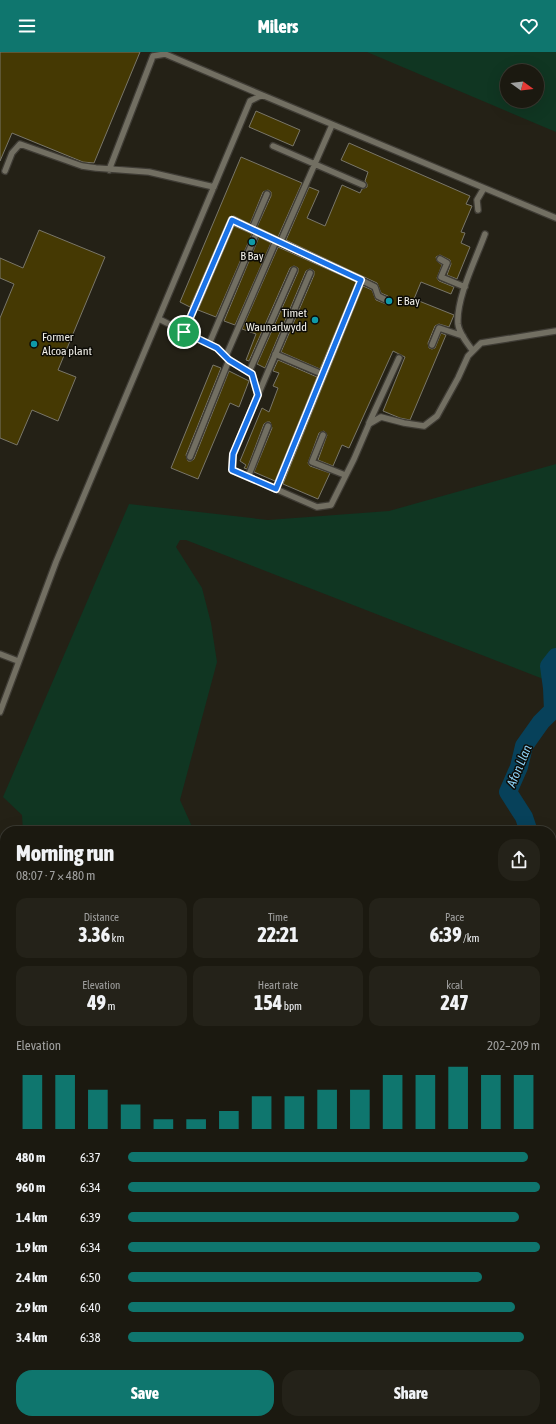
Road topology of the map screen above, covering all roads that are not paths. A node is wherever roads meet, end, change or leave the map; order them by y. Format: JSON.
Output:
{"nodes":[{"id":1,"x":151,"y":54,"type":"edge"},
{"id":2,"x":262,"y":96,"type":"junction"},
{"id":3,"x":332,"y":125,"type":"junction"},
{"id":4,"x":273,"y":146,"type":"dead end"},
{"id":5,"x":315,"y":164,"type":"junction"},
{"id":6,"x":109,"y":170,"type":"junction"},
{"id":7,"x":5,"y":171,"type":"dead end"},
{"id":8,"x":363,"y":185,"type":"dead end"},
{"id":9,"x":214,"y":187,"type":"junction"},
{"id":10,"x":484,"y":188,"type":"junction"},
{"id":11,"x":267,"y":194,"type":"dead end"},
{"id":12,"x":478,"y":210,"type":"dead end"},
{"id":13,"x":556,"y":218,"type":"edge"},
{"id":14,"x":254,"y":231,"type":"junction"},
{"id":15,"x":485,"y":234,"type":"dead end"},
{"id":16,"x":278,"y":242,"type":"junction"},
{"id":17,"x":440,"y":259,"type":"dead end"},
{"id":18,"x":294,"y":270,"type":"dead end"},
{"id":19,"x":310,"y":273,"type":"dead end"},
{"id":20,"x":361,"y":280,"type":"junction"},
{"id":21,"x":465,"y":287,"type":"junction"},
{"id":22,"x":386,"y":300,"type":"dead end"},
{"id":23,"x":159,"y":320,"type":"junction"},
{"id":24,"x":556,"y":331,"type":"edge"},
{"id":25,"x":184,"y":332,"type":"junction"},
{"id":26,"x":463,"y":336,"type":"junction"},
{"id":27,"x":209,"y":344,"type":"junction"},
{"id":28,"x":432,"y":345,"type":"dead end"},
{"id":29,"x":473,"y":351,"type":"junction"},
{"id":30,"x":275,"y":354,"type":"junction"},
{"id":31,"x":228,"y":358,"type":"junction"},
{"id":32,"x":399,"y":358,"type":"dead end"},
{"id":33,"x":250,"y":372,"type":"junction"},
{"id":34,"x":322,"y":374,"type":"junction"},
{"id":35,"x":258,"y":395,"type":"junction"},
{"id":36,"x":369,"y":424,"type":"junction"},
{"id":37,"x":268,"y":426,"type":"dead end"},
{"id":38,"x":323,"y":435,"type":"dead end"},
{"id":39,"x":190,"y":457,"type":"dead end"},
{"id":40,"x":345,"y":476,"type":"junction"},
{"id":41,"x":248,"y":477,"type":"junction"},
{"id":42,"x":276,"y":489,"type":"junction"},
{"id":43,"x":0,"y":654,"type":"edge"},
{"id":44,"x":18,"y":661,"type":"junction"},
{"id":45,"x":0,"y":712,"type":"edge"}],
"edges":[{"from":1,"to":2,"type":"lane"},
{"from":1,"to":6,"type":"lane"},
{"from":2,"to":3,"type":"lane"},
{"from":2,"to":9,"type":"lane"},
{"from":3,"to":5,"type":"lane"},
{"from":3,"to":10,"type":"lane"},
{"from":4,"to":5,"type":"lane"},
{"from":5,"to":8,"type":"lane"},
{"from":5,"to":16,"type":"lane"},
{"from":6,"to":7,"type":"lane"},
{"from":6,"to":9,"type":"lane"},
{"from":9,"to":23,"type":"lane"},
{"from":10,"to":12,"type":"lane"},
{"from":10,"to":13,"type":"lane"},
{"from":11,"to":14,"type":"lane"},
{"from":14,"to":16,"type":"lane"},
{"from":14,"to":25,"type":"lane"},
{"from":14,"to":27,"type":"lane"},
{"from":15,"to":21,"type":"lane"},
{"from":16,"to":20,"type":"lane"},
{"from":16,"to":31,"type":"lane"},
{"from":17,"to":21,"type":"lane"},
{"from":18,"to":33,"type":"lane"},
{"from":19,"to":30,"type":"lane"},
{"from":20,"to":22,"type":"lane"},
{"from":20,"to":34,"type":"lane"},
{"from":21,"to":26,"type":"lane"},
{"from":23,"to":25,"type":"lane"},
{"from":23,"to":44,"type":"lane"},
{"from":24,"to":29,"type":"lane"},
{"from":25,"to":27,"type":"lane"},
{"from":26,"to":28,"type":"lane"},
{"from":26,"to":29,"type":"lane"},
{"from":27,"to":31,"type":"lane"},
{"from":29,"to":36,"type":"lane"},
{"from":30,"to":34,"type":"lane"},
{"from":30,"to":35,"type":"lane"},
{"from":31,"to":33,"type":"lane"},
{"from":31,"to":39,"type":"lane"},
{"from":32,"to":36,"type":"lane"},
{"from":33,"to":35,"type":"lane"},
{"from":34,"to":42,"type":"lane"},
{"from":35,"to":41,"type":"lane"},
{"from":36,"to":40,"type":"lane"},
{"from":37,"to":41,"type":"lane"},
{"from":38,"to":40,"type":"lane"},
{"from":40,"to":42,"type":"lane"},
{"from":41,"to":42,"type":"lane"},
{"from":43,"to":44,"type":"lane"},
{"from":44,"to":45,"type":"lane"}]}
